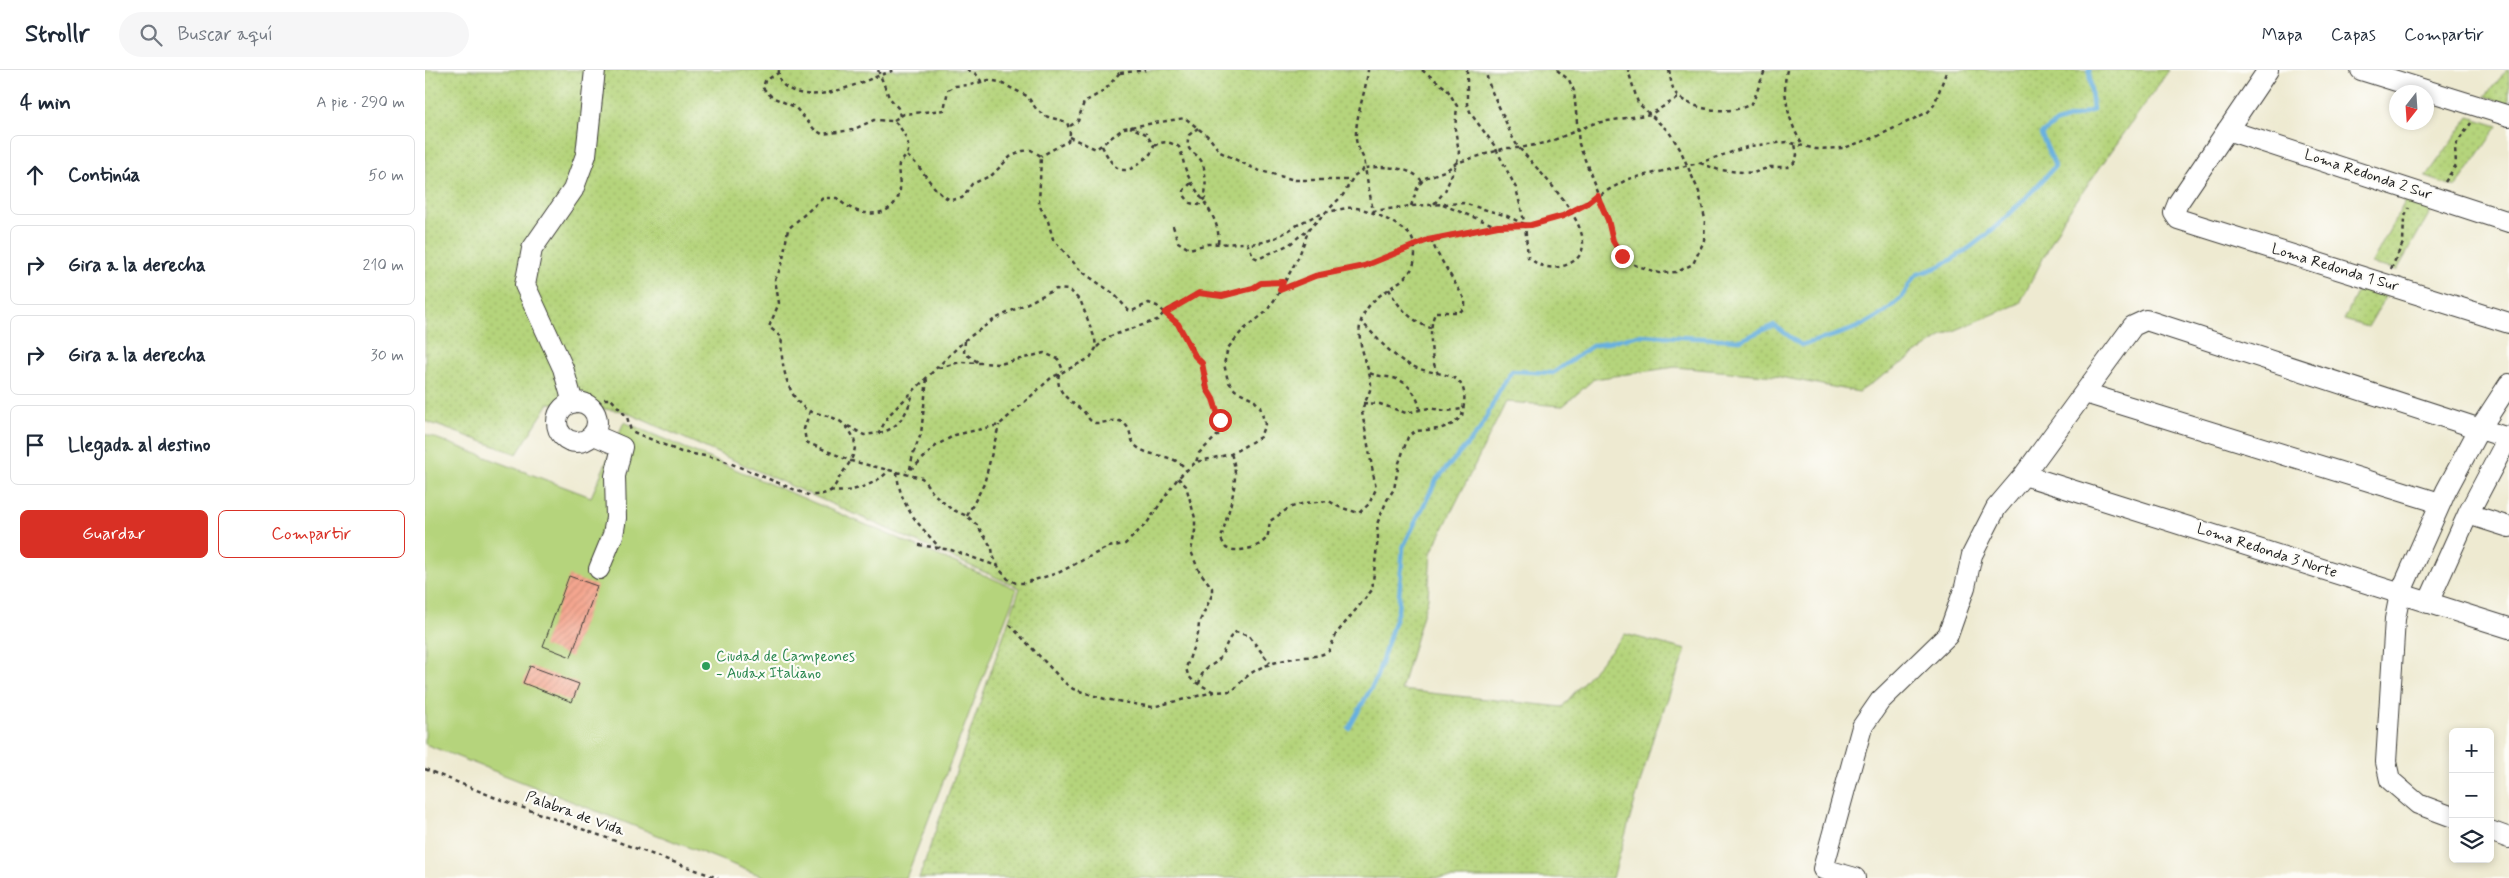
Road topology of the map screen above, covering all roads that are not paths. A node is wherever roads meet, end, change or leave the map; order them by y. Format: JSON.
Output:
{"nodes":[{"id":1,"x":595,"y":70,"type":"edge"},
{"id":2,"x":2268,"y":70,"type":"edge"},
{"id":3,"x":2361,"y":70,"type":"edge"},
{"id":4,"x":2509,"y":116,"type":"edge"},
{"id":5,"x":2227,"y":130,"type":"junction"},
{"id":6,"x":2509,"y":222,"type":"edge"},
{"id":7,"x":2509,"y":322,"type":"edge"},
{"id":8,"x":2509,"y":384,"type":"edge"},
{"id":9,"x":2085,"y":393,"type":"junction"},
{"id":10,"x":573,"y":403,"type":"junction"},
{"id":11,"x":2481,"y":428,"type":"junction"},
{"id":12,"x":593,"y":434,"type":"junction"},
{"id":13,"x":2508,"y":437,"type":"edge"},
{"id":14,"x":2024,"y":475,"type":"junction"},
{"id":15,"x":2441,"y":503,"type":"junction"},
{"id":16,"x":2468,"y":514,"type":"junction"},
{"id":17,"x":2509,"y":527,"type":"edge"},
{"id":18,"x":599,"y":569,"type":"dead end"},
{"id":19,"x":2400,"y":594,"type":"junction"},
{"id":20,"x":2428,"y":603,"type":"junction"},
{"id":21,"x":2509,"y":628,"type":"edge"},
{"id":22,"x":2449,"y":816,"type":"edge"},
{"id":23,"x":2494,"y":832,"type":"edge"},
{"id":24,"x":2509,"y":838,"type":"edge"},
{"id":25,"x":1855,"y":878,"type":"edge"}],
"edges":[{"from":1,"to":10,"type":"street"},
{"from":2,"to":5,"type":"street"},
{"from":3,"to":4,"type":"street"},
{"from":5,"to":6,"type":"street","name":"Loma Redonda 2 Sur"},
{"from":5,"to":7,"type":"street","name":"Loma Redonda 1 Sur"},
{"from":8,"to":11,"type":"street"},
{"from":9,"to":11,"type":"street"},
{"from":9,"to":14,"type":"street"},
{"from":9,"to":15,"type":"street"},
{"from":10,"to":12,"type":"street"},
{"from":10,"to":12,"type":"street"},
{"from":11,"to":13,"type":"street"},
{"from":11,"to":15,"type":"street"},
{"from":12,"to":18,"type":"street"},
{"from":13,"to":16,"type":"street"},
{"from":14,"to":19,"type":"street","name":"Loma Redonda 3 Norte"},
{"from":14,"to":25,"type":"street"},
{"from":15,"to":19,"type":"street"},
{"from":16,"to":17,"type":"street"},
{"from":16,"to":20,"type":"street"},
{"from":19,"to":20,"type":"street","name":"Loma Redonda 3 Norte"},
{"from":19,"to":22,"type":"street"},
{"from":20,"to":21,"type":"street","name":"Loma Redonda 3 Norte"},
{"from":23,"to":24,"type":"street"}]}
